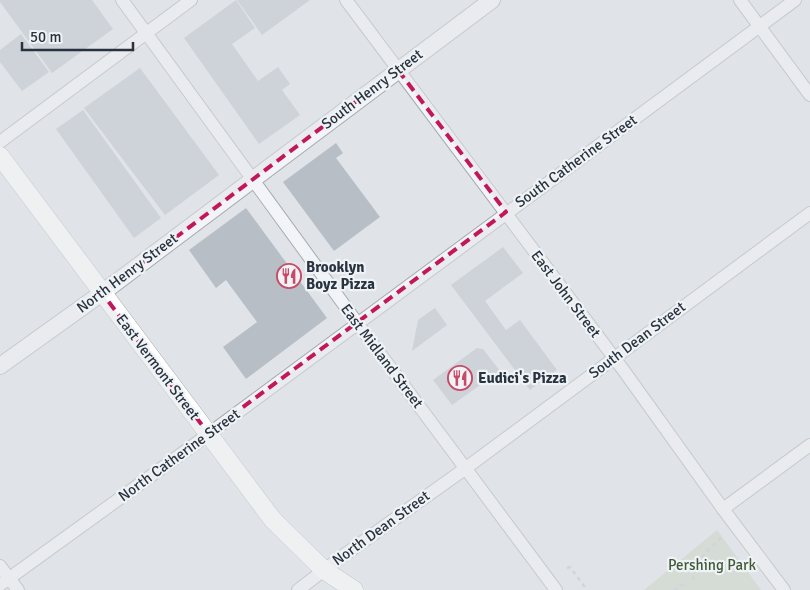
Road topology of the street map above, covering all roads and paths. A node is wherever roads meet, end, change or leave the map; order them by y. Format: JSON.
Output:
{"nodes":[{"id":1,"x":122,"y":0,"type":"edge"},
{"id":2,"x":191,"y":0,"type":"edge"},
{"id":3,"x":346,"y":0,"type":"edge"},
{"id":4,"x":492,"y":0,"type":"edge"},
{"id":5,"x":740,"y":0,"type":"edge"},
{"id":6,"x":795,"y":0,"type":"edge"},
{"id":7,"x":759,"y":26,"type":"junction"},
{"id":8,"x":146,"y":34,"type":"junction"},
{"id":9,"x":398,"y":70,"type":"junction"},
{"id":10,"x":810,"y":95,"type":"edge"},
{"id":11,"x":0,"y":142,"type":"edge"},
{"id":12,"x":0,"y":156,"type":"edge"},
{"id":13,"x":253,"y":179,"type":"junction"},
{"id":14,"x":506,"y":212,"type":"junction"},
{"id":15,"x":810,"y":213,"type":"edge"},
{"id":16,"x":102,"y":293,"type":"junction"},
{"id":17,"x":358,"y":324,"type":"junction"},
{"id":18,"x":613,"y":357,"type":"junction"},
{"id":19,"x":0,"y":366,"type":"edge"},
{"id":20,"x":208,"y":433,"type":"junction"},
{"id":21,"x":810,"y":445,"type":"edge"},
{"id":22,"x":466,"y":468,"type":"junction"},
{"id":23,"x":723,"y":509,"type":"junction"},
{"id":24,"x":721,"y":538,"type":"dead end"},
{"id":25,"x":0,"y":566,"type":"edge"},
{"id":26,"x":567,"y":568,"type":"dead end"},
{"id":27,"x":324,"y":570,"type":"junction"},
{"id":28,"x":693,"y":580,"type":"dead end"},
{"id":29,"x":5,"y":582,"type":"edge"},
{"id":30,"x":687,"y":582,"type":"dead end"},
{"id":31,"x":18,"y":590,"type":"edge"},
{"id":32,"x":298,"y":590,"type":"edge"},
{"id":33,"x":354,"y":590,"type":"edge"},
{"id":34,"x":556,"y":590,"type":"edge"},
{"id":35,"x":587,"y":590,"type":"edge"},
{"id":36,"x":674,"y":590,"type":"edge"},
{"id":37,"x":784,"y":590,"type":"edge"}],
"edges":[{"from":1,"to":8,"type":"street","name":"East Midland Street"},
{"from":2,"to":8,"type":"street"},
{"from":3,"to":9,"type":"street","name":"East John Street"},
{"from":4,"to":9,"type":"street","name":"South Henry Street"},
{"from":5,"to":7,"type":"street"},
{"from":6,"to":7,"type":"street","name":"South Catherine Street"},
{"from":7,"to":10,"type":"street"},
{"from":7,"to":14,"type":"street","name":"South Catherine Street"},
{"from":8,"to":11,"type":"street"},
{"from":8,"to":13,"type":"street","name":"East Midland Street"},
{"from":9,"to":13,"type":"street","name":"South Henry Street"},
{"from":9,"to":14,"type":"street","name":"East John Street"},
{"from":12,"to":16,"type":"main road","name":"East Vermont Street"},
{"from":13,"to":16,"type":"street","name":"North Henry Street"},
{"from":13,"to":17,"type":"street","name":"East Midland Street"},
{"from":14,"to":17,"type":"street","name":"South Catherine Street"},
{"from":14,"to":18,"type":"street","name":"East John Street"},
{"from":15,"to":18,"type":"street","name":"South Dean Street"},
{"from":16,"to":19,"type":"street","name":"North Henry Street"},
{"from":16,"to":20,"type":"main road","name":"East Vermont Street"},
{"from":17,"to":20,"type":"street","name":"North Catherine Street"},
{"from":17,"to":22,"type":"street","name":"East Midland Street"},
{"from":18,"to":22,"type":"street","name":"South Dean Street"},
{"from":18,"to":23,"type":"street","name":"East John Street"},
{"from":20,"to":27,"type":"main road","name":"East Vermont Street"},
{"from":20,"to":29,"type":"street","name":"North Catherine Street"},
{"from":21,"to":23,"type":"street"},
{"from":22,"to":27,"type":"street","name":"North Dean Street"},
{"from":22,"to":34,"type":"street","name":"East Midland Street"},
{"from":23,"to":37,"type":"street","name":"East John Street"},
{"from":24,"to":28,"type":"path"},
{"from":25,"to":29,"type":"street"},
{"from":26,"to":35,"type":"path"},
{"from":27,"to":32,"type":"street","name":"North Dean Street"},
{"from":27,"to":33,"type":"main road"},
{"from":29,"to":31,"type":"street"},
{"from":30,"to":36,"type":"path"}]}
